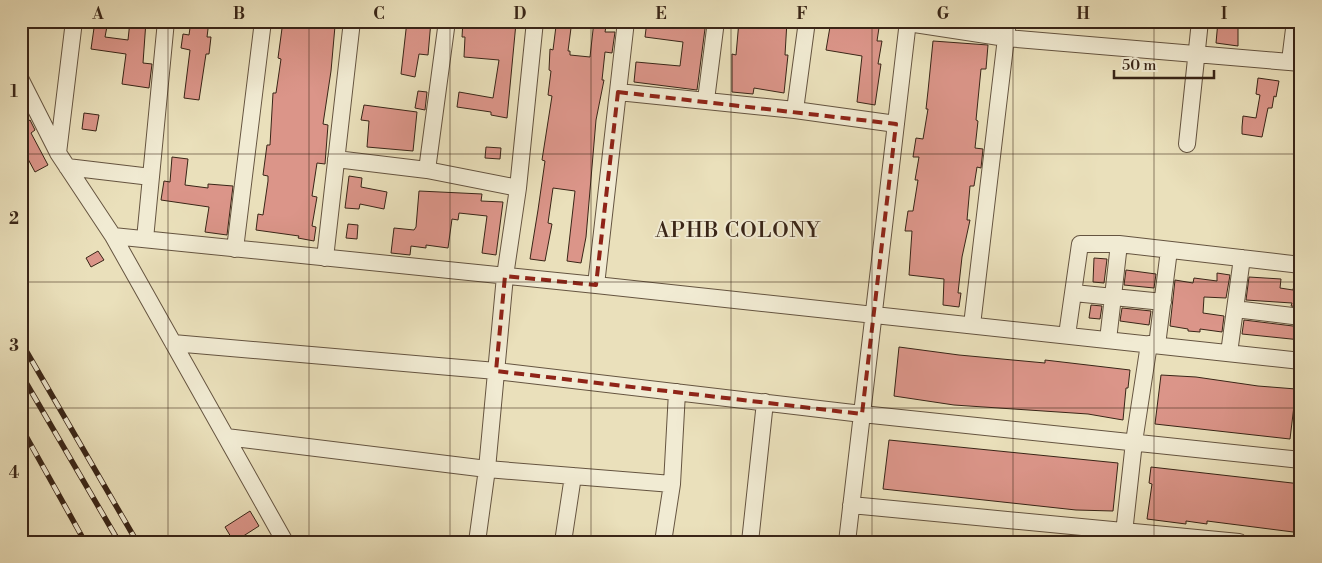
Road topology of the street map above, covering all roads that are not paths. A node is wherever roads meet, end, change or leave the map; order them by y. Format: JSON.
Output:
{"nodes":[{"id":1,"x":74,"y":21,"type":"edge"},
{"id":2,"x":166,"y":21,"type":"edge"},
{"id":3,"x":263,"y":21,"type":"edge"},
{"id":4,"x":352,"y":21,"type":"edge"},
{"id":5,"x":447,"y":21,"type":"edge"},
{"id":6,"x":535,"y":21,"type":"edge"},
{"id":7,"x":626,"y":21,"type":"edge"},
{"id":8,"x":716,"y":21,"type":"edge"},
{"id":9,"x":807,"y":21,"type":"edge"},
{"id":10,"x":1008,"y":21,"type":"edge"},
{"id":11,"x":1200,"y":21,"type":"edge"},
{"id":12,"x":1294,"y":21,"type":"edge"},
{"id":13,"x":908,"y":22,"type":"edge"},
{"id":14,"x":1006,"y":38,"type":"junction"},
{"id":15,"x":1196,"y":56,"type":"junction"},
{"id":16,"x":1295,"y":62,"type":"edge"},
{"id":17,"x":21,"y":80,"type":"edge"},
{"id":18,"x":618,"y":92,"type":"junction"},
{"id":19,"x":706,"y":100,"type":"junction"},
{"id":20,"x":795,"y":110,"type":"junction"},
{"id":21,"x":896,"y":124,"type":"junction"},
{"id":22,"x":1187,"y":144,"type":"dead end"},
{"id":23,"x":336,"y":159,"type":"junction"},
{"id":24,"x":62,"y":160,"type":"junction"},
{"id":25,"x":427,"y":170,"type":"junction"},
{"id":26,"x":150,"y":177,"type":"junction"},
{"id":27,"x":518,"y":188,"type":"junction"},
{"id":28,"x":113,"y":236,"type":"junction"},
{"id":29,"x":145,"y":240,"type":"junction"},
{"id":30,"x":1118,"y":244,"type":"junction"},
{"id":31,"x":235,"y":248,"type":"junction"},
{"id":32,"x":1169,"y":250,"type":"junction"},
{"id":33,"x":325,"y":258,"type":"junction"},
{"id":34,"x":1242,"y":258,"type":"junction"},
{"id":35,"x":1301,"y":264,"type":"edge"},
{"id":36,"x":505,"y":276,"type":"junction"},
{"id":37,"x":596,"y":285,"type":"junction"},
{"id":38,"x":1074,"y":293,"type":"junction"},
{"id":39,"x":1112,"y":296,"type":"junction"},
{"id":40,"x":1163,"y":302,"type":"junction"},
{"id":41,"x":1235,"y":309,"type":"junction"},
{"id":42,"x":873,"y":314,"type":"junction"},
{"id":43,"x":1301,"y":317,"type":"edge"},
{"id":44,"x":972,"y":325,"type":"junction"},
{"id":45,"x":1067,"y":335,"type":"junction"},
{"id":46,"x":1108,"y":340,"type":"junction"},
{"id":47,"x":173,"y":342,"type":"junction"},
{"id":48,"x":1153,"y":345,"type":"junction"},
{"id":49,"x":1229,"y":353,"type":"junction"},
{"id":50,"x":1301,"y":361,"type":"edge"},
{"id":51,"x":496,"y":371,"type":"junction"},
{"id":52,"x":677,"y":392,"type":"junction"},
{"id":53,"x":765,"y":402,"type":"junction"},
{"id":54,"x":862,"y":414,"type":"junction"},
{"id":55,"x":226,"y":437,"type":"junction"},
{"id":56,"x":1134,"y":442,"type":"junction"},
{"id":57,"x":1301,"y":460,"type":"edge"},
{"id":58,"x":487,"y":469,"type":"junction"},
{"id":59,"x":573,"y":476,"type":"junction"},
{"id":60,"x":672,"y":484,"type":"junction"},
{"id":61,"x":851,"y":505,"type":"junction"},
{"id":62,"x":1124,"y":536,"type":"edge"},
{"id":63,"x":288,"y":542,"type":"edge"},
{"id":64,"x":477,"y":542,"type":"edge"},
{"id":65,"x":564,"y":542,"type":"edge"},
{"id":66,"x":663,"y":542,"type":"edge"},
{"id":67,"x":750,"y":542,"type":"edge"},
{"id":68,"x":847,"y":542,"type":"edge"},
{"id":69,"x":1239,"y":542,"type":"edge"}],
"edges":[{"from":1,"to":24,"type":"street"},
{"from":2,"to":26,"type":"street"},
{"from":3,"to":31,"type":"street"},
{"from":4,"to":23,"type":"street"},
{"from":5,"to":25,"type":"street"},
{"from":6,"to":27,"type":"street"},
{"from":7,"to":18,"type":"street"},
{"from":8,"to":19,"type":"street"},
{"from":9,"to":20,"type":"street"},
{"from":10,"to":14,"type":"street"},
{"from":11,"to":15,"type":"street"},
{"from":12,"to":16,"type":"street"},
{"from":13,"to":14,"type":"street"},
{"from":13,"to":21,"type":"street"},
{"from":14,"to":15,"type":"street"},
{"from":14,"to":44,"type":"street"},
{"from":15,"to":16,"type":"street"},
{"from":15,"to":22,"type":"street"},
{"from":17,"to":24,"type":"street"},
{"from":18,"to":19,"type":"street"},
{"from":18,"to":37,"type":"street"},
{"from":19,"to":20,"type":"street"},
{"from":20,"to":21,"type":"street"},
{"from":21,"to":42,"type":"street"},
{"from":23,"to":25,"type":"street"},
{"from":23,"to":33,"type":"street"},
{"from":24,"to":26,"type":"street"},
{"from":24,"to":28,"type":"street"},
{"from":25,"to":27,"type":"street"},
{"from":26,"to":29,"type":"street"},
{"from":27,"to":36,"type":"street"},
{"from":28,"to":29,"type":"street"},
{"from":28,"to":47,"type":"street"},
{"from":29,"to":31,"type":"street"},
{"from":30,"to":32,"type":"street"},
{"from":30,"to":38,"type":"street"},
{"from":30,"to":39,"type":"street"},
{"from":31,"to":33,"type":"street"},
{"from":32,"to":34,"type":"street"},
{"from":32,"to":40,"type":"street"},
{"from":33,"to":36,"type":"street"},
{"from":34,"to":35,"type":"street"},
{"from":34,"to":41,"type":"street"},
{"from":36,"to":37,"type":"street"},
{"from":36,"to":51,"type":"street"},
{"from":37,"to":42,"type":"street"},
{"from":38,"to":39,"type":"street"},
{"from":38,"to":45,"type":"street"},
{"from":39,"to":40,"type":"street"},
{"from":39,"to":46,"type":"street"},
{"from":40,"to":48,"type":"street"},
{"from":41,"to":43,"type":"street"},
{"from":41,"to":49,"type":"street"},
{"from":42,"to":44,"type":"street"},
{"from":42,"to":54,"type":"street"},
{"from":44,"to":45,"type":"street"},
{"from":45,"to":46,"type":"street"},
{"from":46,"to":48,"type":"street"},
{"from":47,"to":51,"type":"street"},
{"from":47,"to":55,"type":"street"},
{"from":48,"to":49,"type":"street"},
{"from":48,"to":56,"type":"street"},
{"from":49,"to":50,"type":"street"},
{"from":51,"to":52,"type":"street"},
{"from":51,"to":58,"type":"street"},
{"from":52,"to":53,"type":"street"},
{"from":52,"to":60,"type":"street"},
{"from":53,"to":54,"type":"street"},
{"from":53,"to":67,"type":"street"},
{"from":54,"to":56,"type":"street"},
{"from":54,"to":61,"type":"street"},
{"from":55,"to":58,"type":"street"},
{"from":55,"to":63,"type":"street"},
{"from":56,"to":57,"type":"street"},
{"from":56,"to":62,"type":"street"},
{"from":58,"to":59,"type":"street"},
{"from":58,"to":64,"type":"street"},
{"from":59,"to":60,"type":"street"},
{"from":59,"to":65,"type":"street"},
{"from":60,"to":66,"type":"street"},
{"from":61,"to":62,"type":"street"},
{"from":61,"to":68,"type":"street"},
{"from":62,"to":69,"type":"street"}]}
